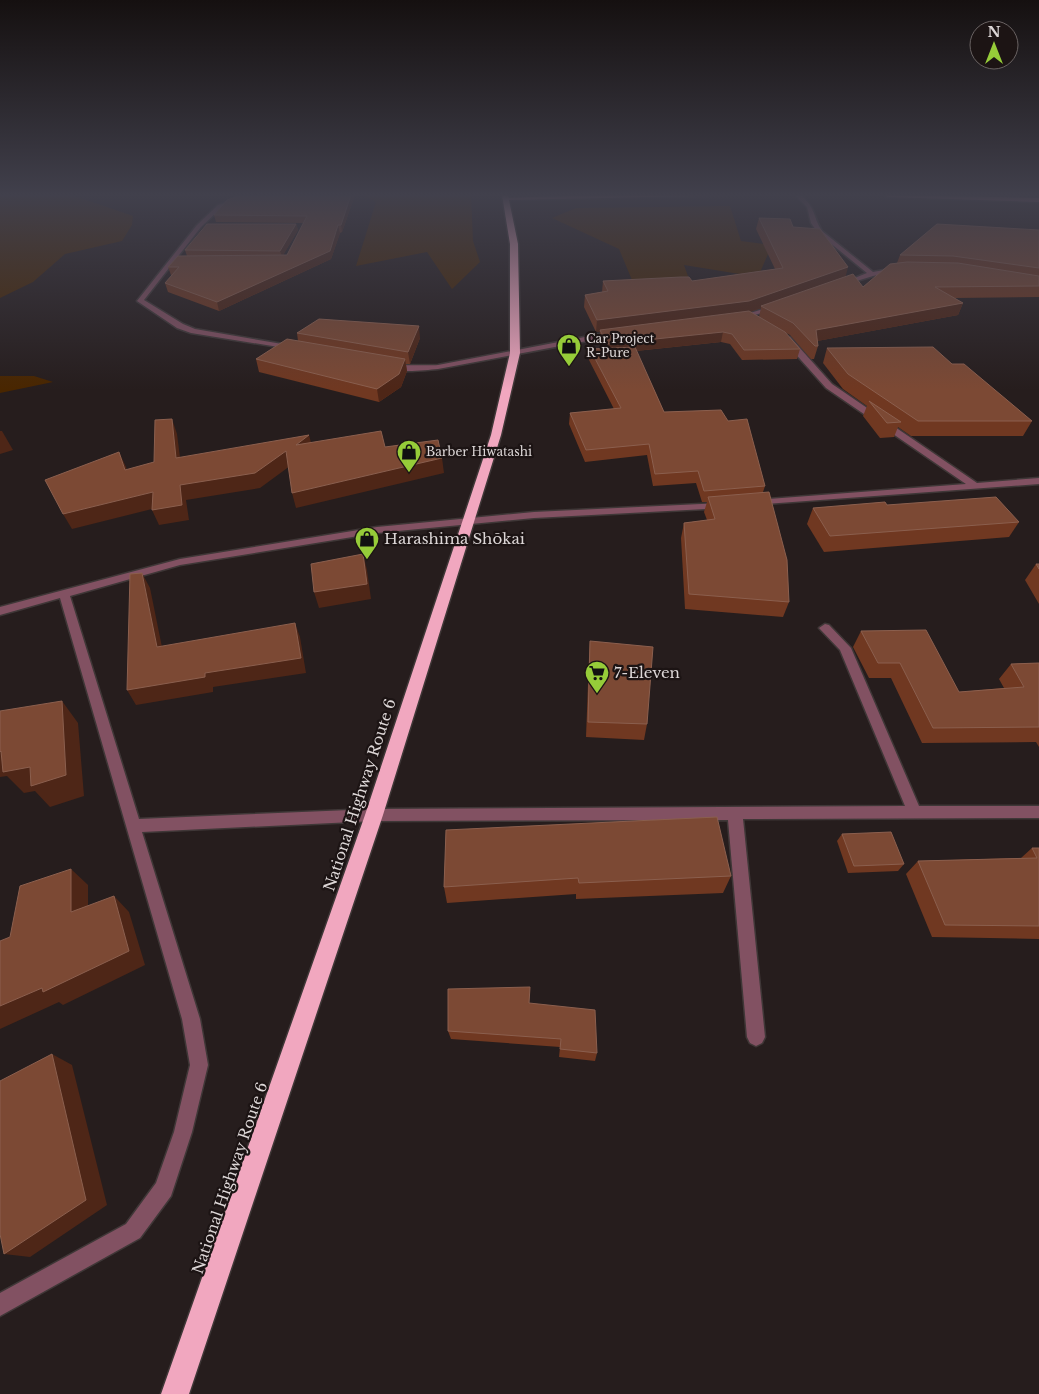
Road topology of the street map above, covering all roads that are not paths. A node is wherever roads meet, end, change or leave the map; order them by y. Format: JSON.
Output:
{"nodes":[{"id":1,"x":172,"y":260,"type":"edge"},
{"id":2,"x":514,"y":260,"type":"edge"},
{"id":3,"x":855,"y":260,"type":"edge"},
{"id":4,"x":904,"y":269,"type":"edge"},
{"id":5,"x":872,"y":274,"type":"junction"},
{"id":6,"x":837,"y":286,"type":"edge"},
{"id":7,"x":784,"y":305,"type":"edge"},
{"id":8,"x":729,"y":320,"type":"edge"},
{"id":9,"x":622,"y":332,"type":"edge"},
{"id":10,"x":778,"y":334,"type":"edge"},
{"id":11,"x":300,"y":349,"type":"edge"},
{"id":12,"x":514,"y":353,"type":"junction"},
{"id":13,"x":383,"y":365,"type":"edge"},
{"id":14,"x":1039,"y":481,"type":"edge"},
{"id":15,"x":975,"y":486,"type":"junction"},
{"id":16,"x":469,"y":521,"type":"junction"},
{"id":17,"x":64,"y":594,"type":"junction"},
{"id":18,"x":0,"y":611,"type":"edge"},
{"id":19,"x":825,"y":628,"type":"dead end"},
{"id":20,"x":914,"y":812,"type":"junction"},
{"id":21,"x":1039,"y":812,"type":"edge"},
{"id":22,"x":735,"y":813,"type":"junction"},
{"id":23,"x":374,"y":814,"type":"junction"},
{"id":24,"x":134,"y":826,"type":"junction"},
{"id":25,"x":756,"y":1037,"type":"dead end"},
{"id":26,"x":0,"y":1305,"type":"edge"},
{"id":27,"x":175,"y":1394,"type":"edge"}],
"edges":[{"from":1,"to":11,"type":"street"},
{"from":2,"to":12,"type":"highway","name":"National Highway Route 6"},
{"from":3,"to":5,"type":"street"},
{"from":4,"to":5,"type":"street"},
{"from":5,"to":6,"type":"street"},
{"from":7,"to":8,"type":"street"},
{"from":9,"to":12,"type":"street"},
{"from":10,"to":15,"type":"street"},
{"from":12,"to":13,"type":"street"},
{"from":12,"to":16,"type":"highway","name":"National Highway Route 6"},
{"from":14,"to":15,"type":"street"},
{"from":15,"to":16,"type":"street"},
{"from":16,"to":17,"type":"street"},
{"from":16,"to":23,"type":"highway","name":"National Highway Route 6"},
{"from":17,"to":18,"type":"street"},
{"from":17,"to":24,"type":"street"},
{"from":19,"to":20,"type":"street"},
{"from":20,"to":21,"type":"street"},
{"from":20,"to":22,"type":"street"},
{"from":22,"to":23,"type":"street"},
{"from":22,"to":25,"type":"street"},
{"from":23,"to":24,"type":"street"},
{"from":23,"to":27,"type":"highway","name":"National Highway Route 6"},
{"from":24,"to":26,"type":"street"}]}
